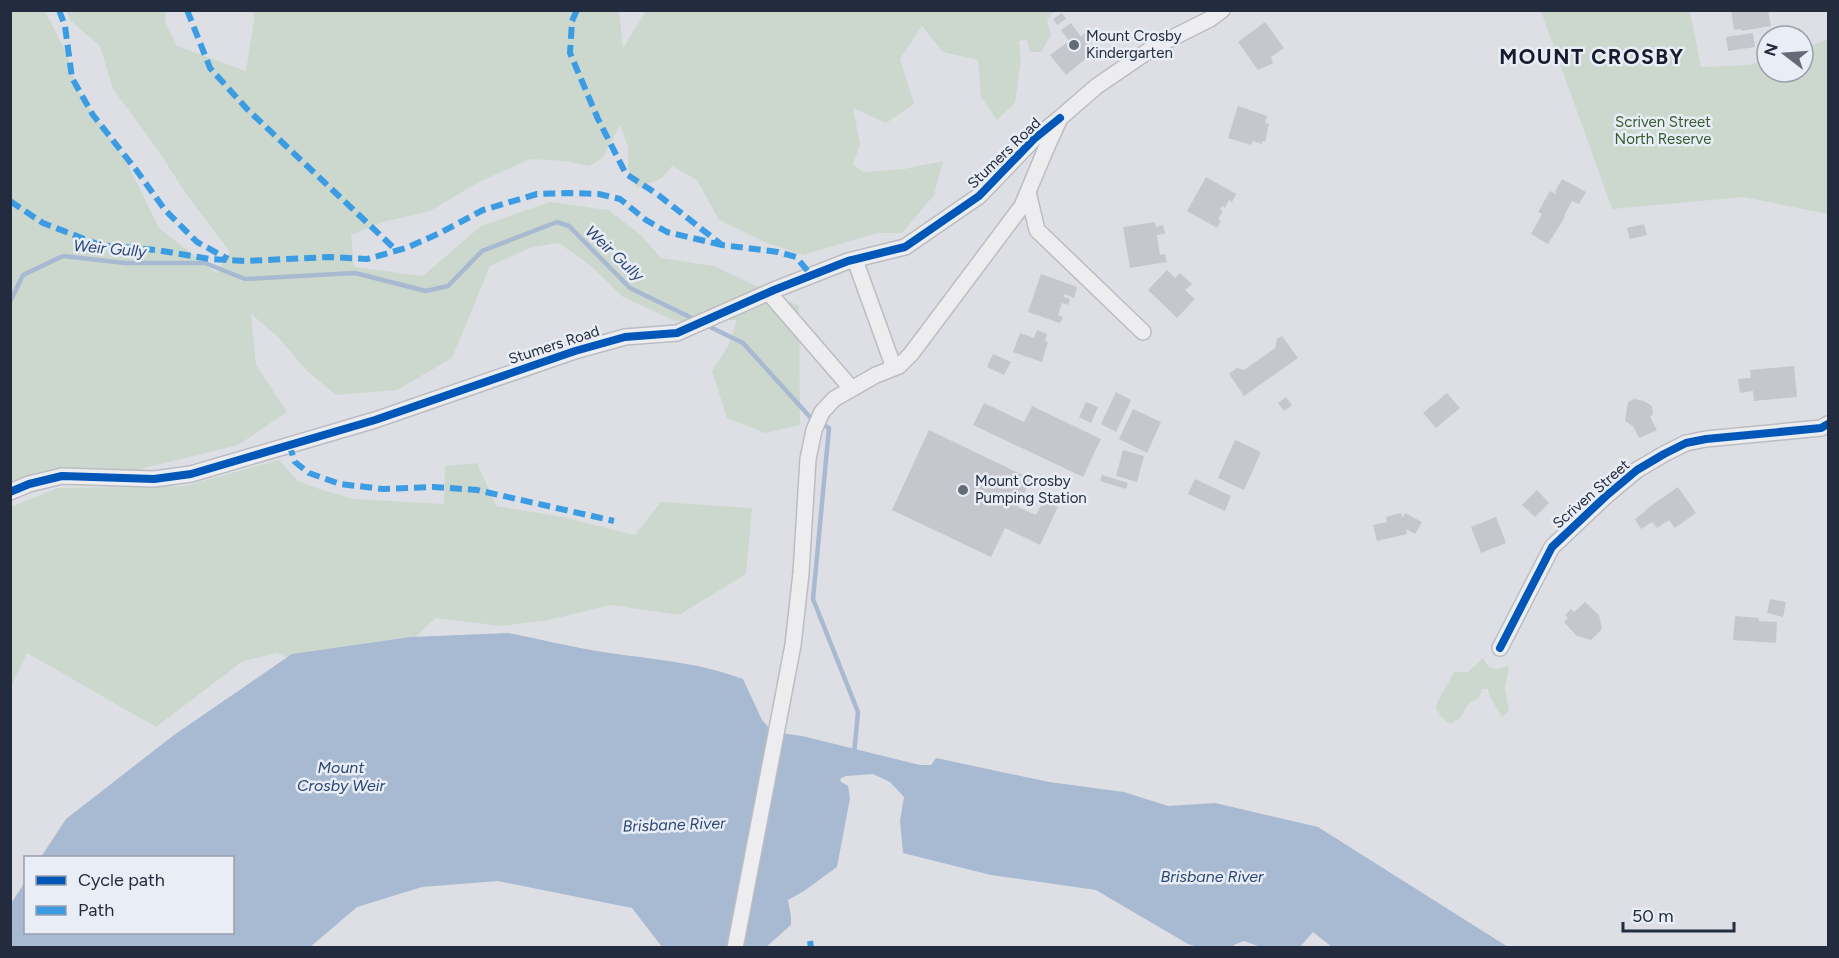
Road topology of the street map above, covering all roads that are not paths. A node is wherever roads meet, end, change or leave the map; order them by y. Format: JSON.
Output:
{"nodes":[{"id":1,"x":1222,"y":10,"type":"edge"},
{"id":2,"x":1060,"y":118,"type":"junction"},
{"id":3,"x":1028,"y":192,"type":"junction"},
{"id":4,"x":855,"y":260,"type":"junction"},
{"id":5,"x":769,"y":293,"type":"junction"},
{"id":6,"x":1143,"y":332,"type":"dead end"},
{"id":7,"x":894,"y":368,"type":"junction"},
{"id":8,"x":851,"y":388,"type":"junction"},
{"id":9,"x":1828,"y":424,"type":"edge"},
{"id":10,"x":10,"y":492,"type":"edge"},
{"id":11,"x":1500,"y":648,"type":"dead end"},
{"id":12,"x":735,"y":948,"type":"edge"}],
"edges":[{"from":1,"to":2,"type":"street","name":"Stumers Road"},
{"from":2,"to":3,"type":"street","name":"Stumers Road"},
{"from":2,"to":4,"type":"street","name":"Stumers Road"},
{"from":3,"to":6,"type":"street"},
{"from":3,"to":7,"type":"street","name":"Stumers Road"},
{"from":4,"to":5,"type":"street","name":"Stumers Road"},
{"from":4,"to":7,"type":"street"},
{"from":5,"to":8,"type":"street"},
{"from":5,"to":10,"type":"street","name":"Stumers Road"},
{"from":7,"to":8,"type":"street","name":"Stumers Road"},
{"from":8,"to":12,"type":"street","name":"Stumers Road"},
{"from":9,"to":11,"type":"street","name":"Scriven Street"}]}
